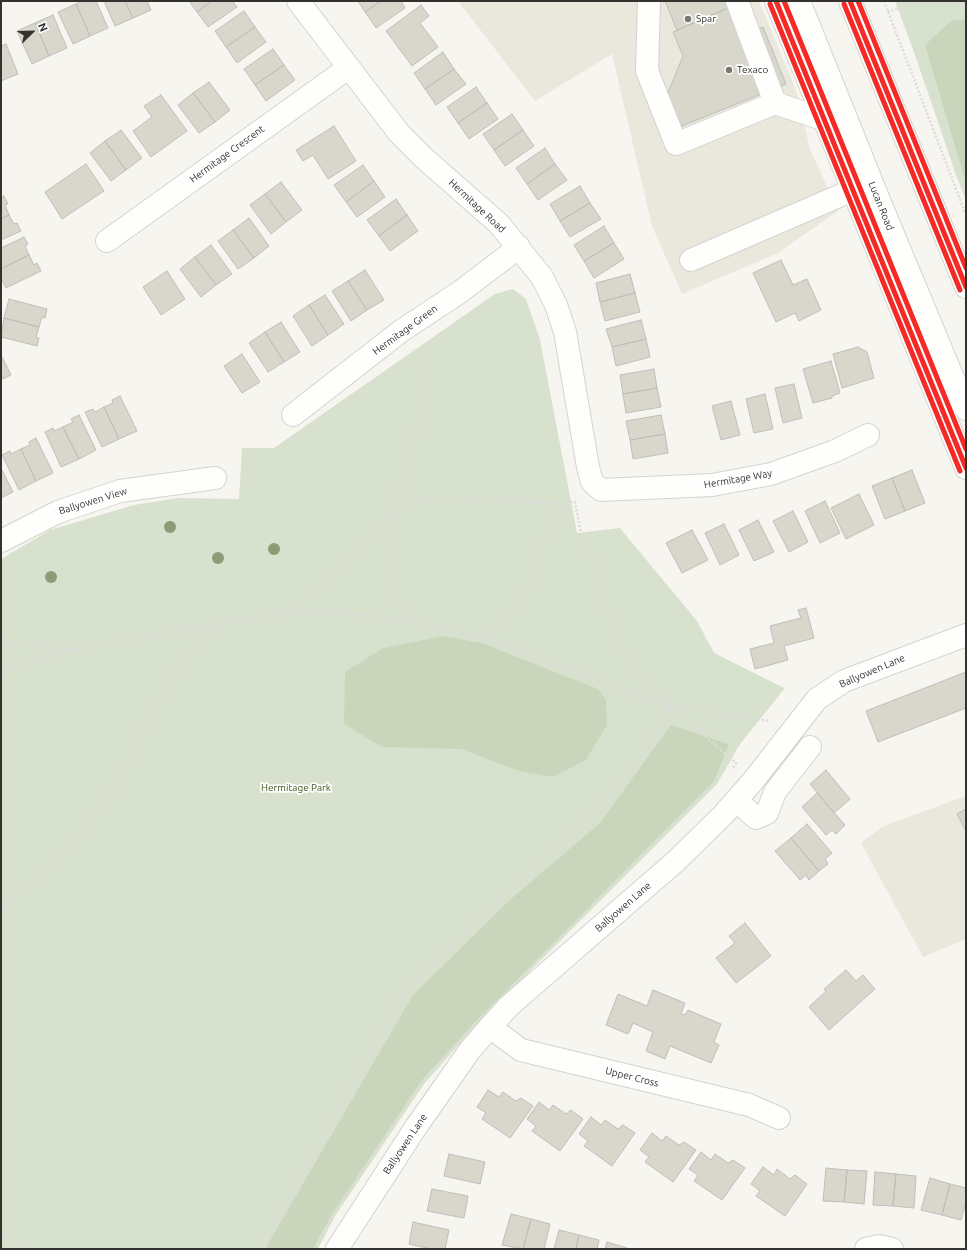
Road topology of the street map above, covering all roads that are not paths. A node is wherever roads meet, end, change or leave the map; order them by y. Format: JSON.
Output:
{"nodes":[{"id":1,"x":298,"y":1,"type":"edge"},
{"id":2,"x":649,"y":1,"type":"edge"},
{"id":3,"x":737,"y":1,"type":"edge"},
{"id":4,"x":776,"y":1,"type":"edge"},
{"id":5,"x":799,"y":1,"type":"edge"},
{"id":6,"x":850,"y":1,"type":"edge"},
{"id":7,"x":348,"y":68,"type":"junction"},
{"id":8,"x":775,"y":103,"type":"junction"},
{"id":9,"x":825,"y":120,"type":"junction"},
{"id":10,"x":853,"y":190,"type":"junction"},
{"id":11,"x":107,"y":241,"type":"dead end"},
{"id":12,"x":519,"y":247,"type":"junction"},
{"id":13,"x":691,"y":260,"type":"dead end"},
{"id":14,"x":966,"y":287,"type":"edge"},
{"id":15,"x":966,"y":409,"type":"edge"},
{"id":16,"x":293,"y":415,"type":"dead end"},
{"id":17,"x":868,"y":435,"type":"dead end"},
{"id":18,"x":966,"y":468,"type":"edge"},
{"id":19,"x":215,"y":478,"type":"dead end"},
{"id":20,"x":601,"y":490,"type":"joint"},
{"id":21,"x":1,"y":540,"type":"edge"},
{"id":22,"x":966,"y":635,"type":"edge"},
{"id":23,"x":810,"y":748,"type":"dead end"},
{"id":24,"x":736,"y":800,"type":"junction"},
{"id":25,"x":490,"y":1027,"type":"junction"},
{"id":26,"x":779,"y":1118,"type":"dead end"},
{"id":27,"x":337,"y":1249,"type":"edge"},
{"id":28,"x":866,"y":1249,"type":"edge"},
{"id":29,"x":892,"y":1249,"type":"edge"}],
"edges":[{"from":1,"to":7,"type":"main road","name":"Hermitage Road"},
{"from":2,"to":8,"type":"main road"},
{"from":3,"to":8,"type":"main road"},
{"from":4,"to":9,"type":"main road"},
{"from":5,"to":15,"type":"main road","name":"Lucan Road"},
{"from":6,"to":14,"type":"main road"},
{"from":7,"to":11,"type":"main road","name":"Hermitage Crescent"},
{"from":7,"to":12,"type":"main road","name":"Hermitage Road"},
{"from":8,"to":9,"type":"main road"},
{"from":9,"to":10,"type":"main road"},
{"from":10,"to":13,"type":"main road"},
{"from":10,"to":18,"type":"main road"},
{"from":12,"to":16,"type":"main road","name":"Hermitage Green"},
{"from":12,"to":20,"type":"main road","name":"Hermitage Road"},
{"from":17,"to":20,"type":"main road","name":"Hermitage Way"},
{"from":19,"to":21,"type":"main road","name":"Ballyowen View"},
{"from":22,"to":24,"type":"main road","name":"Ballyowen Lane"},
{"from":23,"to":24,"type":"main road"},
{"from":24,"to":25,"type":"main road","name":"Ballyowen Lane"},
{"from":25,"to":26,"type":"main road","name":"Upper Cross"},
{"from":25,"to":27,"type":"main road","name":"Ballyowen Lane"},
{"from":28,"to":29,"type":"main road"}]}
